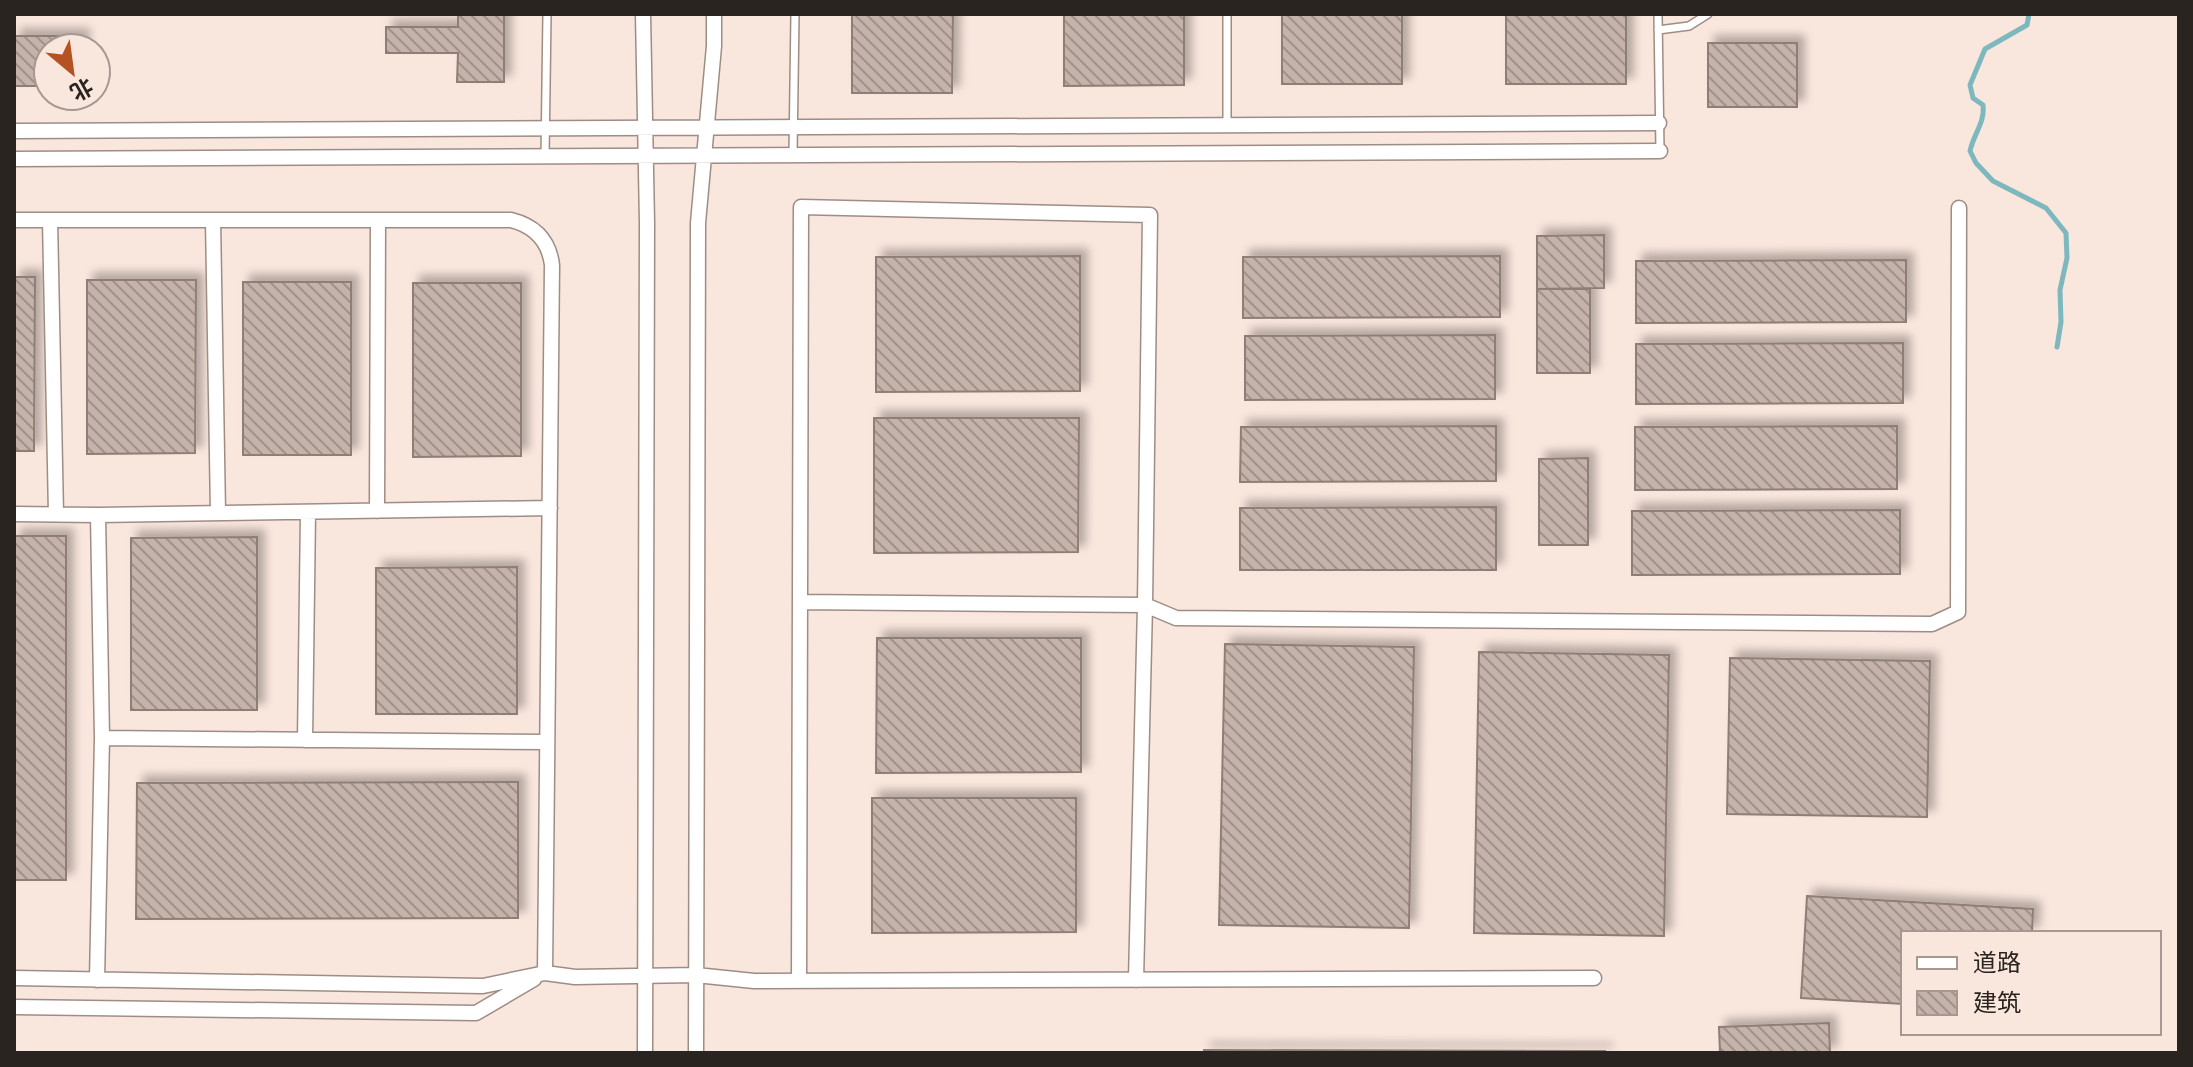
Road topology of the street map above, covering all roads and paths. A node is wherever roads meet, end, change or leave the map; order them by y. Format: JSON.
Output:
{"nodes":[{"id":1,"x":547,"y":14,"type":"edge"},
{"id":2,"x":643,"y":14,"type":"edge"},
{"id":3,"x":714,"y":14,"type":"edge"},
{"id":4,"x":795,"y":14,"type":"edge"},
{"id":5,"x":1227,"y":14,"type":"edge"},
{"id":6,"x":1658,"y":14,"type":"edge"},
{"id":7,"x":1708,"y":14,"type":"edge"},
{"id":8,"x":1658,"y":30,"type":"junction"},
{"id":9,"x":1659,"y":123,"type":"junction"},
{"id":10,"x":1227,"y":126,"type":"junction"},
{"id":11,"x":546,"y":129,"type":"junction"},
{"id":12,"x":645,"y":129,"type":"junction"},
{"id":13,"x":707,"y":129,"type":"junction"},
{"id":14,"x":793,"y":129,"type":"junction"},
{"id":15,"x":14,"y":131,"type":"edge"},
{"id":16,"x":1660,"y":151,"type":"joint"},
{"id":17,"x":545,"y":157,"type":"junction"},
{"id":18,"x":646,"y":157,"type":"junction"},
{"id":19,"x":704,"y":157,"type":"junction"},
{"id":20,"x":793,"y":157,"type":"junction"},
{"id":21,"x":14,"y":159,"type":"edge"},
{"id":22,"x":1959,"y":208,"type":"dead end"},
{"id":23,"x":14,"y":220,"type":"edge"},
{"id":24,"x":50,"y":220,"type":"junction"},
{"id":25,"x":213,"y":220,"type":"junction"},
{"id":26,"x":378,"y":220,"type":"junction"},
{"id":27,"x":550,"y":508,"type":"junction"},
{"id":28,"x":377,"y":511,"type":"junction"},
{"id":29,"x":308,"y":512,"type":"junction"},
{"id":30,"x":218,"y":513,"type":"junction"},
{"id":31,"x":14,"y":514,"type":"edge"},
{"id":32,"x":56,"y":514,"type":"junction"},
{"id":33,"x":98,"y":515,"type":"junction"},
{"id":34,"x":800,"y":602,"type":"junction"},
{"id":35,"x":1145,"y":605,"type":"junction"},
{"id":36,"x":102,"y":738,"type":"junction"},
{"id":37,"x":305,"y":740,"type":"junction"},
{"id":38,"x":547,"y":742,"type":"junction"},
{"id":39,"x":545,"y":973,"type":"junction"},
{"id":40,"x":696,"y":975,"type":"junction"},
{"id":41,"x":645,"y":976,"type":"junction"},
{"id":42,"x":14,"y":978,"type":"edge"},
{"id":43,"x":1594,"y":978,"type":"dead end"},
{"id":44,"x":97,"y":980,"type":"junction"},
{"id":45,"x":1136,"y":980,"type":"junction"},
{"id":46,"x":799,"y":981,"type":"junction"},
{"id":47,"x":14,"y":1007,"type":"edge"},
{"id":48,"x":645,"y":1053,"type":"edge"},
{"id":49,"x":696,"y":1053,"type":"edge"}],
"edges":[{"from":1,"to":11,"type":"lane"},
{"from":2,"to":12,"type":"street"},
{"from":3,"to":13,"type":"street"},
{"from":4,"to":14,"type":"lane"},
{"from":5,"to":10,"type":"lane"},
{"from":6,"to":8,"type":"lane"},
{"from":7,"to":8,"type":"lane"},
{"from":8,"to":9,"type":"lane"},
{"from":9,"to":10,"type":"street"},
{"from":9,"to":16,"type":"lane"},
{"from":10,"to":14,"type":"street"},
{"from":11,"to":12,"type":"street"},
{"from":11,"to":15,"type":"street"},
{"from":11,"to":17,"type":"lane"},
{"from":12,"to":13,"type":"street"},
{"from":12,"to":18,"type":"street"},
{"from":13,"to":14,"type":"street"},
{"from":13,"to":19,"type":"street"},
{"from":14,"to":20,"type":"lane"},
{"from":16,"to":20,"type":"street"},
{"from":17,"to":18,"type":"street"},
{"from":17,"to":21,"type":"street"},
{"from":18,"to":19,"type":"street"},
{"from":18,"to":41,"type":"street"},
{"from":19,"to":20,"type":"street"},
{"from":19,"to":40,"type":"street"},
{"from":22,"to":35,"type":"street"},
{"from":23,"to":24,"type":"street"},
{"from":24,"to":25,"type":"street"},
{"from":24,"to":32,"type":"street"},
{"from":25,"to":26,"type":"street"},
{"from":25,"to":30,"type":"street"},
{"from":26,"to":27,"type":"street"},
{"from":26,"to":28,"type":"street"},
{"from":27,"to":28,"type":"street"},
{"from":27,"to":38,"type":"street"},
{"from":28,"to":29,"type":"street"},
{"from":29,"to":30,"type":"street"},
{"from":29,"to":37,"type":"street"},
{"from":30,"to":33,"type":"street"},
{"from":31,"to":32,"type":"street"},
{"from":32,"to":33,"type":"street"},
{"from":33,"to":36,"type":"street"},
{"from":34,"to":35,"type":"street"},
{"from":34,"to":35,"type":"street"},
{"from":34,"to":46,"type":"street"},
{"from":35,"to":45,"type":"street"},
{"from":36,"to":37,"type":"street"},
{"from":36,"to":44,"type":"street"},
{"from":37,"to":38,"type":"street"},
{"from":38,"to":39,"type":"street"},
{"from":39,"to":41,"type":"street"},
{"from":39,"to":44,"type":"street"},
{"from":39,"to":47,"type":"street"},
{"from":40,"to":41,"type":"street"},
{"from":40,"to":46,"type":"street"},
{"from":40,"to":49,"type":"street"},
{"from":41,"to":48,"type":"street"},
{"from":42,"to":44,"type":"street"},
{"from":43,"to":45,"type":"street"},
{"from":45,"to":46,"type":"street"}]}
